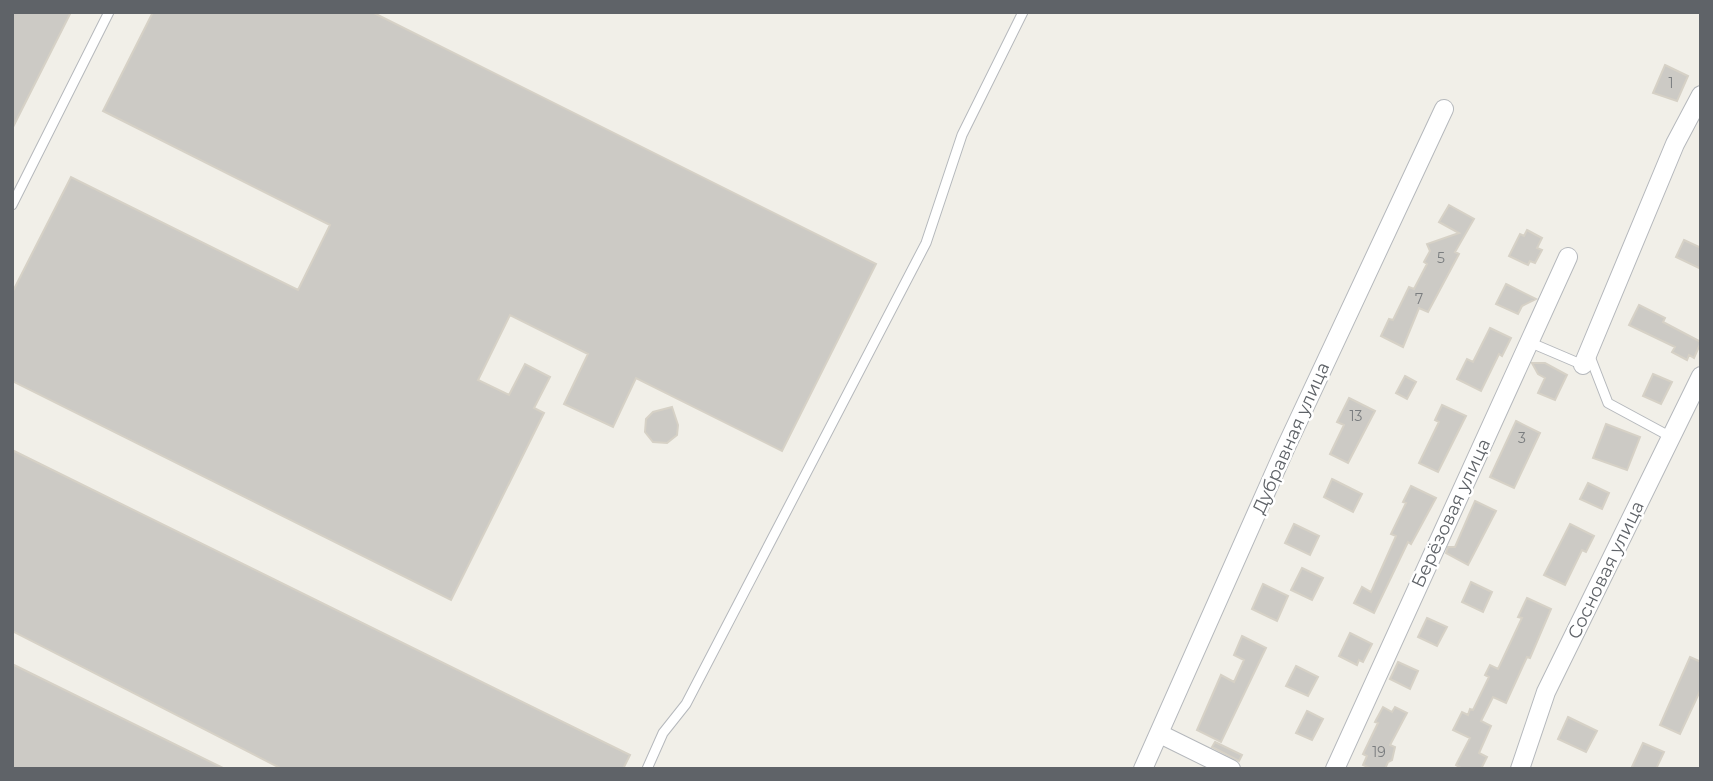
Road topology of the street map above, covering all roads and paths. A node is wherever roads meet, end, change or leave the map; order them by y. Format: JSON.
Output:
{"nodes":[{"id":1,"x":109,"y":12,"type":"edge"},
{"id":2,"x":1023,"y":12,"type":"edge"},
{"id":3,"x":1701,"y":95,"type":"edge"},
{"id":4,"x":1444,"y":109,"type":"dead end"},
{"id":5,"x":12,"y":205,"type":"edge"},
{"id":6,"x":1568,"y":257,"type":"dead end"},
{"id":7,"x":1529,"y":342,"type":"junction"},
{"id":8,"x":1586,"y":358,"type":"junction"},
{"id":9,"x":1701,"y":376,"type":"edge"},
{"id":10,"x":1671,"y":438,"type":"junction"},
{"id":11,"x":1160,"y":734,"type":"junction"},
{"id":12,"x":647,"y":769,"type":"edge"},
{"id":13,"x":1143,"y":769,"type":"edge"},
{"id":14,"x":1231,"y":769,"type":"edge"},
{"id":15,"x":1335,"y":769,"type":"edge"},
{"id":16,"x":1520,"y":769,"type":"edge"}],
"edges":[{"from":1,"to":5,"type":"lane"},
{"from":2,"to":12,"type":"lane"},
{"from":3,"to":8,"type":"street"},
{"from":4,"to":11,"type":"street","name":"Дубравная улица"},
{"from":6,"to":7,"type":"street","name":"Берёзовая улица"},
{"from":7,"to":8,"type":"lane"},
{"from":7,"to":15,"type":"street","name":"Берёзовая улица"},
{"from":8,"to":10,"type":"lane"},
{"from":9,"to":10,"type":"street","name":"Сосновая улица"},
{"from":10,"to":16,"type":"street","name":"Сосновая улица"},
{"from":11,"to":13,"type":"street","name":"Дубравная улица"},
{"from":11,"to":14,"type":"street"}]}
